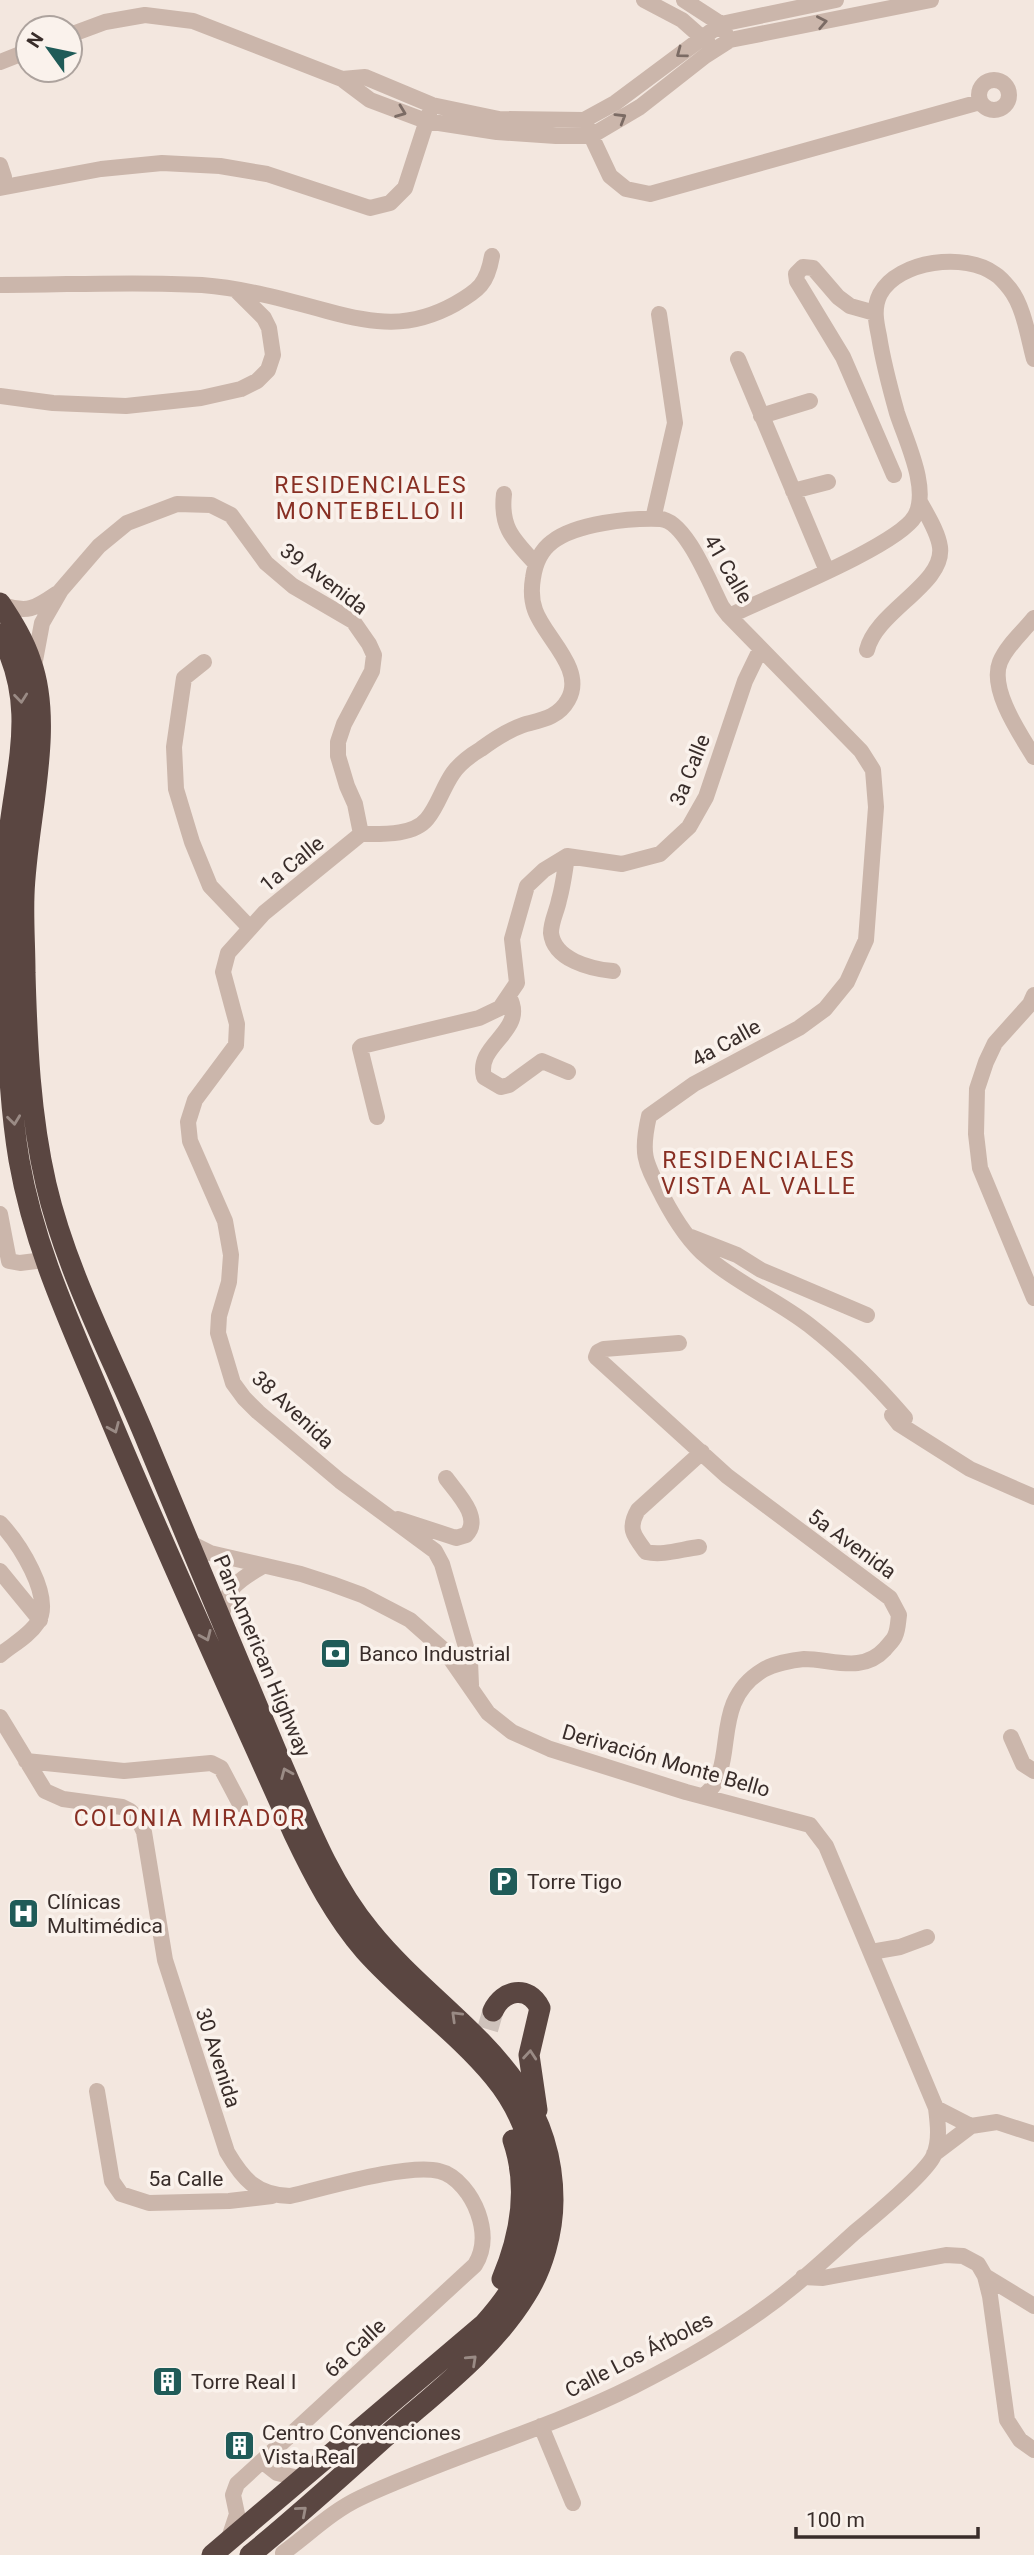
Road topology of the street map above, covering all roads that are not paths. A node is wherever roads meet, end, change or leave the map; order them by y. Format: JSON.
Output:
{"nodes":[{"id":1,"x":644,"y":0,"type":"edge"},
{"id":2,"x":684,"y":0,"type":"edge"},
{"id":3,"x":836,"y":0,"type":"edge"},
{"id":4,"x":931,"y":0,"type":"edge"},
{"id":5,"x":721,"y":24,"type":"junction"},
{"id":6,"x":84,"y":30,"type":"edge"},
{"id":7,"x":703,"y":36,"type":"junction"},
{"id":8,"x":730,"y":40,"type":"junction"},
{"id":9,"x":714,"y":51,"type":"junction"},
{"id":10,"x":342,"y":79,"type":"junction"},
{"id":11,"x":980,"y":102,"type":"dead end"},
{"id":12,"x":432,"y":105,"type":"junction"},
{"id":13,"x":584,"y":120,"type":"junction"},
{"id":14,"x":426,"y":121,"type":"junction"},
{"id":15,"x":591,"y":136,"type":"junction"},
{"id":16,"x":0,"y":165,"type":"edge"},
{"id":17,"x":0,"y":188,"type":"edge"},
{"id":18,"x":492,"y":256,"type":"dead end"},
{"id":19,"x":0,"y":285,"type":"edge"},
{"id":20,"x":236,"y":290,"type":"junction"},
{"id":21,"x":875,"y":313,"type":"junction"},
{"id":22,"x":659,"y":314,"type":"dead end"},
{"id":23,"x":738,"y":359,"type":"dead end"},
{"id":24,"x":1034,"y":359,"type":"edge"},
{"id":25,"x":0,"y":396,"type":"edge"},
{"id":26,"x":810,"y":401,"type":"dead end"},
{"id":27,"x":761,"y":415,"type":"junction"},
{"id":28,"x":894,"y":475,"type":"dead end"},
{"id":29,"x":828,"y":482,"type":"dead end"},
{"id":30,"x":793,"y":491,"type":"junction"},
{"id":31,"x":504,"y":494,"type":"dead end"},
{"id":32,"x":920,"y":502,"type":"junction"},
{"id":33,"x":653,"y":519,"type":"junction"},
{"id":34,"x":535,"y":563,"type":"junction"},
{"id":35,"x":827,"y":570,"type":"junction"},
{"id":36,"x":61,"y":590,"type":"junction"},
{"id":37,"x":1,"y":604,"type":"edge"},
{"id":38,"x":729,"y":616,"type":"junction"},
{"id":39,"x":1034,"y":618,"type":"edge"},
{"id":40,"x":0,"y":634,"type":"edge"},
{"id":41,"x":760,"y":650,"type":"junction"},
{"id":42,"x":867,"y":650,"type":"dead end"},
{"id":43,"x":204,"y":662,"type":"dead end"},
{"id":44,"x":34,"y":666,"type":"junction"},
{"id":45,"x":1034,"y":757,"type":"edge"},
{"id":46,"x":361,"y":834,"type":"junction"},
{"id":47,"x":567,"y":856,"type":"junction"},
{"id":48,"x":250,"y":928,"type":"junction"},
{"id":49,"x":613,"y":971,"type":"dead end"},
{"id":50,"x":509,"y":997,"type":"junction"},
{"id":51,"x":1033,"y":1002,"type":"edge"},
{"id":52,"x":568,"y":1072,"type":"dead end"},
{"id":53,"x":377,"y":1117,"type":"dead end"},
{"id":54,"x":0,"y":1214,"type":"edge"},
{"id":55,"x":687,"y":1236,"type":"junction"},
{"id":56,"x":44,"y":1261,"type":"junction"},
{"id":57,"x":56,"y":1294,"type":"junction"},
{"id":58,"x":1034,"y":1298,"type":"edge"},
{"id":59,"x":867,"y":1315,"type":"dead end"},
{"id":60,"x":679,"y":1343,"type":"dead end"},
{"id":61,"x":113,"y":1358,"type":"junction"},
{"id":62,"x":888,"y":1398,"type":"junction"},
{"id":63,"x":103,"y":1402,"type":"junction"},
{"id":64,"x":905,"y":1418,"type":"dead end"},
{"id":65,"x":152,"y":1452,"type":"junction"},
{"id":66,"x":702,"y":1452,"type":"junction"},
{"id":67,"x":446,"y":1478,"type":"dead end"},
{"id":68,"x":1034,"y":1497,"type":"edge"},
{"id":69,"x":389,"y":1517,"type":"junction"},
{"id":70,"x":0,"y":1523,"type":"edge"},
{"id":71,"x":186,"y":1541,"type":"junction"},
{"id":72,"x":699,"y":1547,"type":"dead end"},
{"id":73,"x":263,"y":1566,"type":"junction"},
{"id":74,"x":0,"y":1571,"type":"edge"},
{"id":75,"x":40,"y":1620,"type":"junction"},
{"id":76,"x":221,"y":1623,"type":"junction"},
{"id":77,"x":0,"y":1655,"type":"edge"},
{"id":78,"x":471,"y":1687,"type":"junction"},
{"id":79,"x":0,"y":1717,"type":"edge"},
{"id":80,"x":1011,"y":1737,"type":"dead end"},
{"id":81,"x":26,"y":1761,"type":"junction"},
{"id":82,"x":1034,"y":1771,"type":"edge"},
{"id":83,"x":704,"y":1796,"type":"junction"},
{"id":84,"x":240,"y":1804,"type":"dead end"},
{"id":85,"x":927,"y":1937,"type":"dead end"},
{"id":86,"x":871,"y":1952,"type":"junction"},
{"id":87,"x":493,"y":2011,"type":"tunnel mouth"},
{"id":88,"x":490,"y":2087,"type":"dead end"},
{"id":89,"x":97,"y":2091,"type":"dead end"},
{"id":90,"x":936,"y":2108,"type":"junction"},
{"id":91,"x":537,"y":2122,"type":"junction"},
{"id":92,"x":971,"y":2126,"type":"junction"},
{"id":93,"x":1034,"y":2134,"type":"edge"},
{"id":94,"x":934,"y":2154,"type":"junction"},
{"id":95,"x":239,"y":2173,"type":"junction"},
{"id":96,"x":274,"y":2196,"type":"junction"},
{"id":97,"x":229,"y":2201,"type":"junction"},
{"id":98,"x":985,"y":2276,"type":"junction"},
{"id":99,"x":803,"y":2277,"type":"junction"},
{"id":100,"x":1034,"y":2306,"type":"edge"},
{"id":101,"x":419,"y":2380,"type":"junction"},
{"id":102,"x":541,"y":2426,"type":"junction"},
{"id":103,"x":1034,"y":2450,"type":"edge"},
{"id":104,"x":263,"y":2462,"type":"junction"},
{"id":105,"x":303,"y":2479,"type":"junction"},
{"id":106,"x":573,"y":2503,"type":"dead end"},
{"id":107,"x":229,"y":2541,"type":"junction"},
{"id":108,"x":282,"y":2550,"type":"edge"},
{"id":109,"x":212,"y":2555,"type":"edge"},
{"id":110,"x":250,"y":2555,"type":"edge"}],
"edges":[{"from":1,"to":7,"type":"street"},
{"from":2,"to":5,"type":"street"},
{"from":3,"to":5,"type":"street"},
{"from":8,"to":4,"type":"street","one_way":true},
{"from":5,"to":7,"type":"street"},
{"from":5,"to":8,"type":"street"},
{"from":6,"to":10,"type":"street"},
{"from":7,"to":9,"type":"street"},
{"from":7,"to":13,"type":"street","one_way":true},
{"from":8,"to":9,"type":"street"},
{"from":15,"to":9,"type":"street","one_way":true},
{"from":10,"to":12,"type":"street"},
{"from":10,"to":14,"type":"street","one_way":true},
{"from":11,"to":15,"type":"street"},
{"from":12,"to":13,"type":"street"},
{"from":12,"to":14,"type":"street"},
{"from":13,"to":15,"type":"street"},
{"from":14,"to":15,"type":"street"},
{"from":14,"to":17,"type":"street"},
{"from":16,"to":17,"type":"street"},
{"from":18,"to":20,"type":"street"},
{"from":19,"to":20,"type":"street"},
{"from":20,"to":25,"type":"street"},
{"from":21,"to":24,"type":"street"},
{"from":21,"to":28,"type":"street"},
{"from":21,"to":32,"type":"street"},
{"from":22,"to":33,"type":"street"},
{"from":23,"to":27,"type":"street"},
{"from":26,"to":27,"type":"street"},
{"from":27,"to":30,"type":"street"},
{"from":29,"to":30,"type":"street"},
{"from":30,"to":35,"type":"street"},
{"from":31,"to":34,"type":"street"},
{"from":32,"to":35,"type":"street"},
{"from":32,"to":42,"type":"street"},
{"from":33,"to":34,"type":"street"},
{"from":33,"to":38,"type":"street","name":"41 Calle"},
{"from":34,"to":46,"type":"street"},
{"from":35,"to":38,"type":"street"},
{"from":36,"to":37,"type":"street","name":"39 Avenida"},
{"from":36,"to":44,"type":"street","name":"39 Avenida"},
{"from":36,"to":46,"type":"street","name":"39 Avenida"},
{"from":37,"to":44,"type":"highway","name":"Pan-American Highway"},
{"from":38,"to":41,"type":"street","name":"41 Calle"},
{"from":39,"to":45,"type":"street"},
{"from":40,"to":56,"type":"highway","name":"Pan-American Highway","one_way":true},
{"from":41,"to":47,"type":"street","name":"3a Calle"},
{"from":41,"to":55,"type":"street","name":"4a Calle"},
{"from":43,"to":48,"type":"street"},
{"from":44,"to":61,"type":"highway","name":"Pan-American Highway"},
{"from":46,"to":48,"type":"street","name":"1a Calle"},
{"from":47,"to":49,"type":"street"},
{"from":47,"to":50,"type":"street"},
{"from":48,"to":69,"type":"street","name":"38 Avenida"},
{"from":50,"to":52,"type":"street"},
{"from":50,"to":53,"type":"street"},
{"from":51,"to":58,"type":"street"},
{"from":54,"to":56,"type":"street"},
{"from":55,"to":59,"type":"street"},
{"from":55,"to":62,"type":"street","name":"4a Calle"},
{"from":56,"to":57,"type":"highway","name":"Pan-American Highway"},
{"from":57,"to":61,"type":"highway"},
{"from":57,"to":63,"type":"highway","name":"Pan-American Highway"},
{"from":60,"to":66,"type":"street","name":"5a Avenida"},
{"from":61,"to":65,"type":"highway","name":"Pan-American Highway"},
{"from":62,"to":64,"type":"street","name":"4a Calle"},
{"from":62,"to":68,"type":"street"},
{"from":63,"to":65,"type":"highway"},
{"from":63,"to":101,"type":"highway","name":"Pan-American Highway","one_way":true},
{"from":65,"to":71,"type":"highway","name":"Pan-American Highway"},
{"from":66,"to":72,"type":"street"},
{"from":66,"to":83,"type":"street","name":"5a Avenida"},
{"from":67,"to":69,"type":"street"},
{"from":69,"to":78,"type":"street","name":"38 Avenida"},
{"from":70,"to":75,"type":"street"},
{"from":71,"to":73,"type":"street","name":"Derivación Monte Bello"},
{"from":71,"to":76,"type":"highway","name":"Pan-American Highway"},
{"from":73,"to":76,"type":"street"},
{"from":73,"to":78,"type":"street","name":"Derivación Monte Bello"},
{"from":74,"to":75,"type":"street"},
{"from":75,"to":77,"type":"street"},
{"from":91,"to":76,"type":"highway","name":"Pan-American Highway","one_way":true},
{"from":78,"to":83,"type":"street","name":"Derivación Monte Bello"},
{"from":79,"to":81,"type":"street","name":"30 Avenida"},
{"from":80,"to":82,"type":"street"},
{"from":81,"to":84,"type":"street"},
{"from":81,"to":95,"type":"street","name":"30 Avenida"},
{"from":83,"to":86,"type":"street","name":"Derivación Monte Bello"},
{"from":85,"to":86,"type":"street"},
{"from":86,"to":90,"type":"street","name":"Derivación Monte Bello"},
{"from":91,"to":87,"type":"highway","one_way":true},
{"from":88,"to":101,"type":"highway"},
{"from":89,"to":97,"type":"street","name":"5a Calle"},
{"from":90,"to":92,"type":"street"},
{"from":90,"to":94,"type":"street"},
{"from":108,"to":91,"type":"highway","name":"Pan-American Highway","one_way":true},
{"from":92,"to":93,"type":"street"},
{"from":92,"to":94,"type":"street","name":"Calle Los Árboles"},
{"from":94,"to":99,"type":"street","name":"Calle Los Árboles"},
{"from":95,"to":96,"type":"street","name":"30 Avenida"},
{"from":95,"to":97,"type":"street"},
{"from":96,"to":97,"type":"street","name":"5a Calle"},
{"from":96,"to":104,"type":"street","name":"6a Calle"},
{"from":98,"to":99,"type":"street"},
{"from":98,"to":100,"type":"street"},
{"from":98,"to":103,"type":"street"},
{"from":99,"to":102,"type":"street","name":"Calle Los Árboles"},
{"from":101,"to":105,"type":"highway","name":"Pan-American Highway"},
{"from":102,"to":106,"type":"street"},
{"from":102,"to":108,"type":"street","name":"Calle Los Árboles"},
{"from":104,"to":105,"type":"street"},
{"from":104,"to":107,"type":"street","name":"6a Calle"},
{"from":105,"to":107,"type":"highway","name":"Pan-American Highway"},
{"from":107,"to":109,"type":"highway","name":"Pan-American Highway"},
{"from":108,"to":110,"type":"highway","name":"Pan-American Highway"}]}
